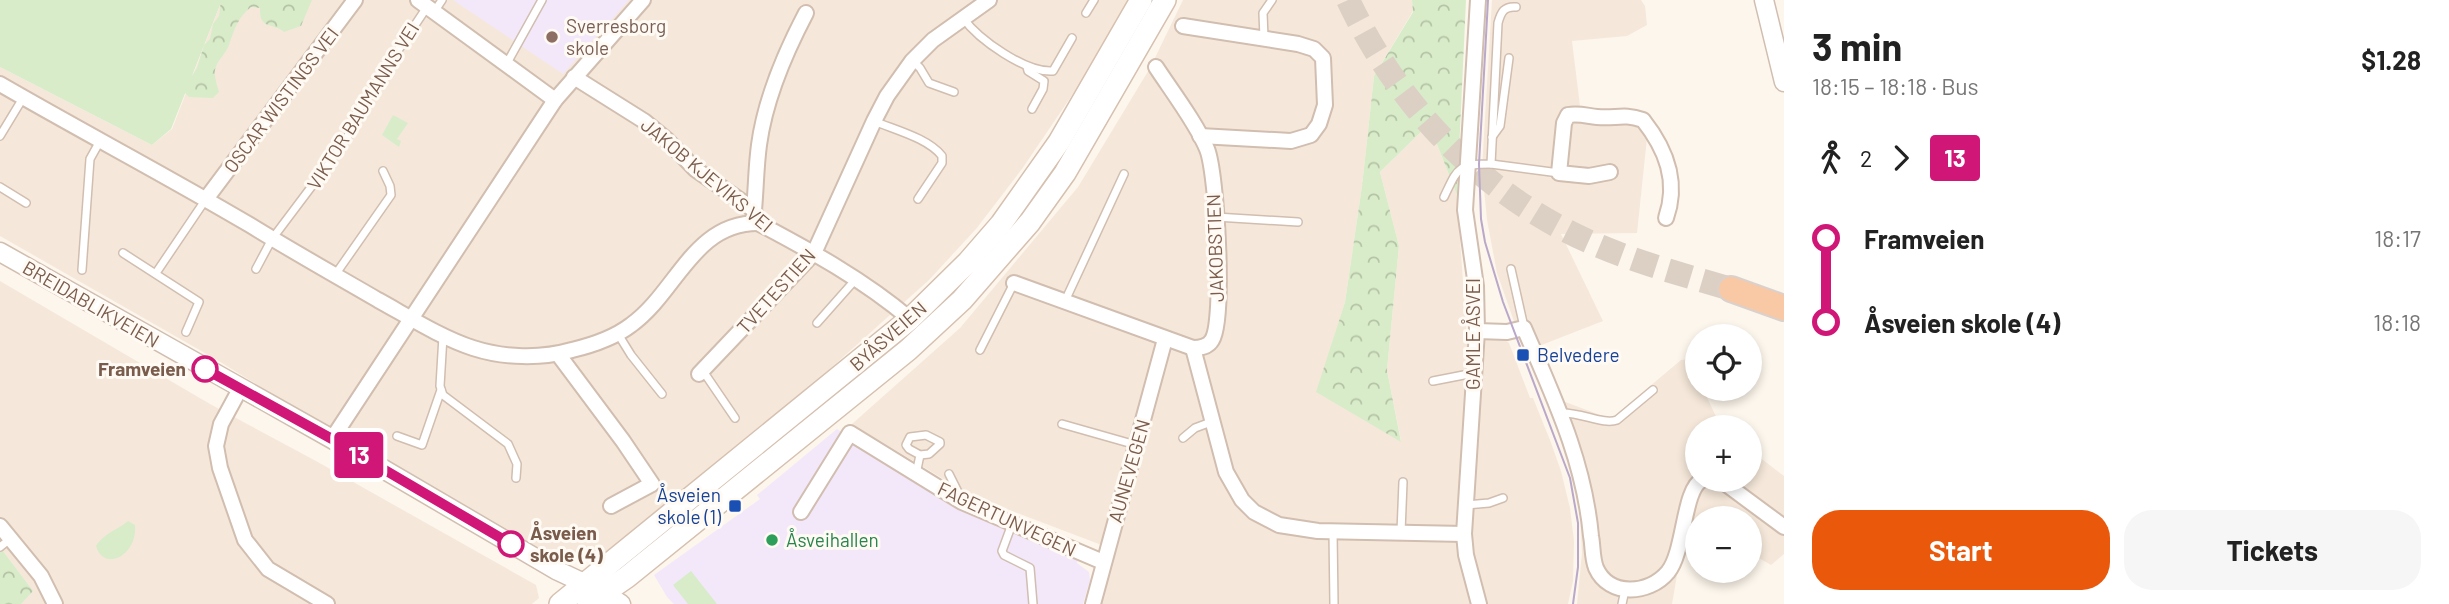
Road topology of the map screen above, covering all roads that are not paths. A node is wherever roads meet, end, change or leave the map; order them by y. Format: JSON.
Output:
{"nodes":[{"id":1,"x":355,"y":0,"type":"edge"},
{"id":2,"x":542,"y":0,"type":"edge"},
{"id":3,"x":643,"y":0,"type":"edge"},
{"id":4,"x":989,"y":0,"type":"edge"},
{"id":5,"x":1094,"y":0,"type":"edge"},
{"id":6,"x":1141,"y":0,"type":"edge"},
{"id":7,"x":1165,"y":0,"type":"edge"},
{"id":8,"x":1272,"y":0,"type":"edge"},
{"id":9,"x":1478,"y":0,"type":"edge"},
{"id":10,"x":1764,"y":0,"type":"edge"},
{"id":11,"x":431,"y":4,"type":"edge"},
{"id":12,"x":1516,"y":7,"type":"dead end"},
{"id":13,"x":806,"y":13,"type":"dead end"},
{"id":14,"x":1086,"y":13,"type":"dead end"},
{"id":15,"x":963,"y":17,"type":"junction"},
{"id":16,"x":1183,"y":26,"type":"dead end"},
{"id":17,"x":1072,"y":38,"type":"dead end"},
{"id":18,"x":1264,"y":38,"type":"junction"},
{"id":19,"x":1509,"y":58,"type":"dead end"},
{"id":20,"x":912,"y":61,"type":"junction"},
{"id":21,"x":506,"y":63,"type":"junction"},
{"id":22,"x":1027,"y":66,"type":"junction"},
{"id":23,"x":1156,"y":67,"type":"dead end"},
{"id":24,"x":574,"y":77,"type":"junction"},
{"id":25,"x":1784,"y":82,"type":"edge"},
{"id":26,"x":0,"y":84,"type":"edge"},
{"id":27,"x":954,"y":92,"type":"dead end"},
{"id":28,"x":24,"y":97,"type":"junction"},
{"id":29,"x":555,"y":100,"type":"junction"},
{"id":30,"x":1032,"y":109,"type":"dead end"},
{"id":31,"x":874,"y":121,"type":"junction"},
{"id":32,"x":0,"y":136,"type":"edge"},
{"id":33,"x":1200,"y":136,"type":"junction"},
{"id":34,"x":1492,"y":138,"type":"junction"},
{"id":35,"x":100,"y":141,"type":"junction"},
{"id":36,"x":1467,"y":164,"type":"junction"},
{"id":37,"x":1491,"y":164,"type":"junction"},
{"id":38,"x":383,"y":171,"type":"dead end"},
{"id":39,"x":1610,"y":172,"type":"dead end"},
{"id":40,"x":1559,"y":173,"type":"junction"},
{"id":41,"x":1124,"y":174,"type":"dead end"},
{"id":42,"x":0,"y":187,"type":"edge"},
{"id":43,"x":1444,"y":197,"type":"dead end"},
{"id":44,"x":918,"y":199,"type":"dead end"},
{"id":45,"x":206,"y":200,"type":"junction"},
{"id":46,"x":26,"y":203,"type":"dead end"},
{"id":47,"x":756,"y":216,"type":"junction"},
{"id":48,"x":1216,"y":217,"type":"junction"},
{"id":49,"x":1666,"y":218,"type":"dead end"},
{"id":50,"x":1298,"y":222,"type":"dead end"},
{"id":51,"x":272,"y":239,"type":"junction"},
{"id":52,"x":0,"y":252,"type":"edge"},
{"id":53,"x":123,"y":253,"type":"dead end"},
{"id":54,"x":814,"y":253,"type":"junction"},
{"id":55,"x":256,"y":268,"type":"dead end"},
{"id":56,"x":1511,"y":269,"type":"dead end"},
{"id":57,"x":82,"y":270,"type":"dead end"},
{"id":58,"x":156,"y":273,"type":"junction"},
{"id":59,"x":335,"y":275,"type":"junction"},
{"id":60,"x":856,"y":279,"type":"junction"},
{"id":61,"x":1014,"y":283,"type":"joint"},
{"id":62,"x":1731,"y":289,"type":"tunnel mouth"},
{"id":63,"x":1065,"y":302,"type":"junction"},
{"id":64,"x":1784,"y":308,"type":"edge"},
{"id":65,"x":411,"y":318,"type":"junction"},
{"id":66,"x":910,"y":319,"type":"junction"},
{"id":67,"x":817,"y":323,"type":"dead end"},
{"id":68,"x":1524,"y":328,"type":"junction"},
{"id":69,"x":1478,"y":331,"type":"junction"},
{"id":70,"x":186,"y":332,"type":"dead end"},
{"id":71,"x":617,"y":333,"type":"junction"},
{"id":72,"x":443,"y":335,"type":"junction"},
{"id":73,"x":1164,"y":339,"type":"junction"},
{"id":74,"x":1193,"y":348,"type":"junction"},
{"id":75,"x":979,"y":350,"type":"dead end"},
{"id":76,"x":558,"y":354,"type":"junction"},
{"id":77,"x":701,"y":372,"type":"joint"},
{"id":78,"x":1475,"y":373,"type":"junction"},
{"id":79,"x":1433,"y":381,"type":"dead end"},
{"id":80,"x":240,"y":389,"type":"junction"},
{"id":81,"x":441,"y":390,"type":"junction"},
{"id":82,"x":1653,"y":390,"type":"dead end"},
{"id":83,"x":662,"y":394,"type":"dead end"},
{"id":84,"x":1561,"y":413,"type":"junction"},
{"id":85,"x":734,"y":418,"type":"dead end"},
{"id":86,"x":1211,"y":422,"type":"junction"},
{"id":87,"x":1062,"y":424,"type":"dead end"},
{"id":88,"x":397,"y":436,"type":"dead end"},
{"id":89,"x":1183,"y":438,"type":"dead end"},
{"id":90,"x":332,"y":439,"type":"junction"},
{"id":91,"x":1137,"y":445,"type":"junction"},
{"id":92,"x":920,"y":455,"type":"dead end"},
{"id":93,"x":949,"y":474,"type":"dead end"},
{"id":94,"x":916,"y":475,"type":"junction"},
{"id":95,"x":516,"y":478,"type":"dead end"},
{"id":96,"x":1403,"y":482,"type":"dead end"},
{"id":97,"x":1692,"y":492,"type":"edge"},
{"id":98,"x":1737,"y":492,"type":"edge"},
{"id":99,"x":1503,"y":498,"type":"dead end"},
{"id":100,"x":962,"y":502,"type":"junction"},
{"id":101,"x":1465,"y":505,"type":"junction"},
{"id":102,"x":611,"y":506,"type":"dead end"},
{"id":103,"x":801,"y":512,"type":"dead end"},
{"id":104,"x":1012,"y":523,"type":"junction"},
{"id":105,"x":0,"y":526,"type":"edge"},
{"id":106,"x":1784,"y":527,"type":"edge"},
{"id":107,"x":1333,"y":531,"type":"junction"},
{"id":108,"x":1401,"y":533,"type":"junction"},
{"id":109,"x":1464,"y":534,"type":"junction"},
{"id":110,"x":5,"y":543,"type":"edge"},
{"id":111,"x":1103,"y":562,"type":"junction"},
{"id":112,"x":592,"y":593,"type":"edge"},
{"id":113,"x":1624,"y":597,"type":"edge"},
{"id":114,"x":55,"y":604,"type":"edge"},
{"id":115,"x":327,"y":604,"type":"edge"},
{"id":116,"x":560,"y":604,"type":"edge"},
{"id":117,"x":621,"y":604,"type":"edge"},
{"id":118,"x":1033,"y":604,"type":"edge"},
{"id":119,"x":1093,"y":604,"type":"edge"},
{"id":120,"x":1334,"y":604,"type":"edge"},
{"id":121,"x":1479,"y":604,"type":"edge"}],
"edges":[{"from":1,"to":45,"type":"street","name":"OSCAR WISTINGS VEI"},
{"from":2,"to":21,"type":"lane"},
{"from":3,"to":24,"type":"street"},
{"from":4,"to":15,"type":"street","name":"TVETESTIEN"},
{"from":5,"to":14,"type":"lane"},
{"from":6,"to":66,"type":"main road","name":"BYÅSVEIEN"},
{"from":7,"to":112,"type":"main road","name":"BYÅSVEIEN"},
{"from":8,"to":18,"type":"lane"},
{"from":9,"to":36,"type":"street","name":"GAMLE ÅSVEI"},
{"from":10,"to":25,"type":"street"},
{"from":11,"to":21,"type":"street"},
{"from":11,"to":51,"type":"lane","name":"VIKTOR BAUMANNS VEI"},
{"from":12,"to":34,"type":"lane"},
{"from":13,"to":47,"type":"street"},
{"from":15,"to":20,"type":"street","name":"TVETESTIEN"},
{"from":15,"to":22,"type":"lane"},
{"from":16,"to":18,"type":"street"},
{"from":17,"to":22,"type":"lane"},
{"from":18,"to":33,"type":"street"},
{"from":19,"to":34,"type":"lane"},
{"from":20,"to":27,"type":"lane"},
{"from":20,"to":31,"type":"street","name":"TVETESTIEN"},
{"from":21,"to":29,"type":"street"},
{"from":22,"to":30,"type":"lane"},
{"from":23,"to":33,"type":"street","name":"JAKOBSTIEN"},
{"from":24,"to":29,"type":"street"},
{"from":24,"to":47,"type":"street","name":"JAKOB KJEVIKS VEI"},
{"from":26,"to":28,"type":"street"},
{"from":28,"to":32,"type":"lane"},
{"from":28,"to":35,"type":"street"},
{"from":29,"to":65,"type":"street"},
{"from":31,"to":44,"type":"lane"},
{"from":31,"to":54,"type":"street","name":"TVETESTIEN"},
{"from":33,"to":48,"type":"street","name":"JAKOBSTIEN"},
{"from":34,"to":37,"type":"lane"},
{"from":35,"to":45,"type":"street"},
{"from":35,"to":57,"type":"lane"},
{"from":36,"to":37,"type":"lane"},
{"from":36,"to":43,"type":"lane"},
{"from":36,"to":69,"type":"street","name":"GAMLE ÅSVEI"},
{"from":37,"to":40,"type":"lane"},
{"from":38,"to":59,"type":"lane"},
{"from":39,"to":40,"type":"street"},
{"from":40,"to":49,"type":"street"},
{"from":41,"to":63,"type":"lane"},
{"from":42,"to":46,"type":"lane"},
{"from":45,"to":51,"type":"street"},
{"from":45,"to":58,"type":"lane"},
{"from":47,"to":54,"type":"street","name":"JAKOB KJEVIKS VEI"},
{"from":47,"to":71,"type":"street"},
{"from":48,"to":50,"type":"lane"},
{"from":48,"to":74,"type":"street","name":"JAKOBSTIEN"},
{"from":51,"to":55,"type":"lane","name":"VIKTOR BAUMANNS VEI"},
{"from":51,"to":59,"type":"street"},
{"from":52,"to":80,"type":"street","name":"BREIDABLIKVEIEN"},
{"from":53,"to":58,"type":"lane"},
{"from":54,"to":60,"type":"street","name":"JAKOB KJEVIKS VEI"},
{"from":54,"to":77,"type":"street","name":"TVETESTIEN"},
{"from":56,"to":68,"type":"lane"},
{"from":58,"to":70,"type":"lane"},
{"from":59,"to":65,"type":"street"},
{"from":60,"to":66,"type":"street","name":"JAKOB KJEVIKS VEI"},
{"from":60,"to":67,"type":"lane"},
{"from":61,"to":63,"type":"street"},
{"from":61,"to":75,"type":"lane"},
{"from":62,"to":64,"type":"highway"},
{"from":63,"to":73,"type":"street"},
{"from":65,"to":72,"type":"street"},
{"from":65,"to":90,"type":"street"},
{"from":66,"to":112,"type":"main road","name":"BYÅSVEIEN"},
{"from":68,"to":69,"type":"street"},
{"from":68,"to":84,"type":"street"},
{"from":69,"to":78,"type":"street","name":"GAMLE ÅSVEI"},
{"from":71,"to":76,"type":"street"},
{"from":71,"to":83,"type":"lane"},
{"from":72,"to":76,"type":"street"},
{"from":72,"to":81,"type":"lane"},
{"from":73,"to":74,"type":"street"},
{"from":73,"to":91,"type":"street","name":"AUNEVEGEN"},
{"from":74,"to":86,"type":"street"},
{"from":76,"to":102,"type":"street"},
{"from":77,"to":85,"type":"lane"},
{"from":78,"to":79,"type":"lane"},
{"from":78,"to":101,"type":"street","name":"GAMLE ÅSVEI"},
{"from":80,"to":90,"type":"street","name":"BREIDABLIKVEIEN"},
{"from":80,"to":115,"type":"street"},
{"from":81,"to":88,"type":"lane"},
{"from":81,"to":95,"type":"lane"},
{"from":82,"to":84,"type":"lane"},
{"from":84,"to":113,"type":"street"},
{"from":86,"to":89,"type":"lane"},
{"from":86,"to":107,"type":"street"},
{"from":87,"to":91,"type":"lane"},
{"from":90,"to":112,"type":"street","name":"BREIDABLIKVEIEN"},
{"from":91,"to":111,"type":"street","name":"AUNEVEGEN"},
{"from":92,"to":94,"type":"lane"},
{"from":93,"to":100,"type":"lane"},
{"from":94,"to":100,"type":"street","name":"FAGERTUNVEGEN"},
{"from":94,"to":103,"type":"street","name":"FAGERTUNVEGEN"},
{"from":96,"to":108,"type":"lane"},
{"from":97,"to":113,"type":"street"},
{"from":98,"to":106,"type":"street"},
{"from":99,"to":101,"type":"lane"},
{"from":100,"to":104,"type":"street","name":"FAGERTUNVEGEN"},
{"from":101,"to":109,"type":"street","name":"GAMLE ÅSVEI"},
{"from":104,"to":111,"type":"street","name":"FAGERTUNVEGEN"},
{"from":104,"to":118,"type":"lane"},
{"from":105,"to":110,"type":"street"},
{"from":107,"to":108,"type":"street"},
{"from":107,"to":120,"type":"lane"},
{"from":108,"to":109,"type":"street"},
{"from":109,"to":121,"type":"street","name":"GAMLE ÅSVEI"},
{"from":110,"to":114,"type":"street"},
{"from":111,"to":119,"type":"street","name":"AUNEVEGEN"},
{"from":112,"to":116,"type":"main road","name":"BYÅSVEIEN"},
{"from":112,"to":117,"type":"street","name":"BREIDABLIKVEIEN"}]}
